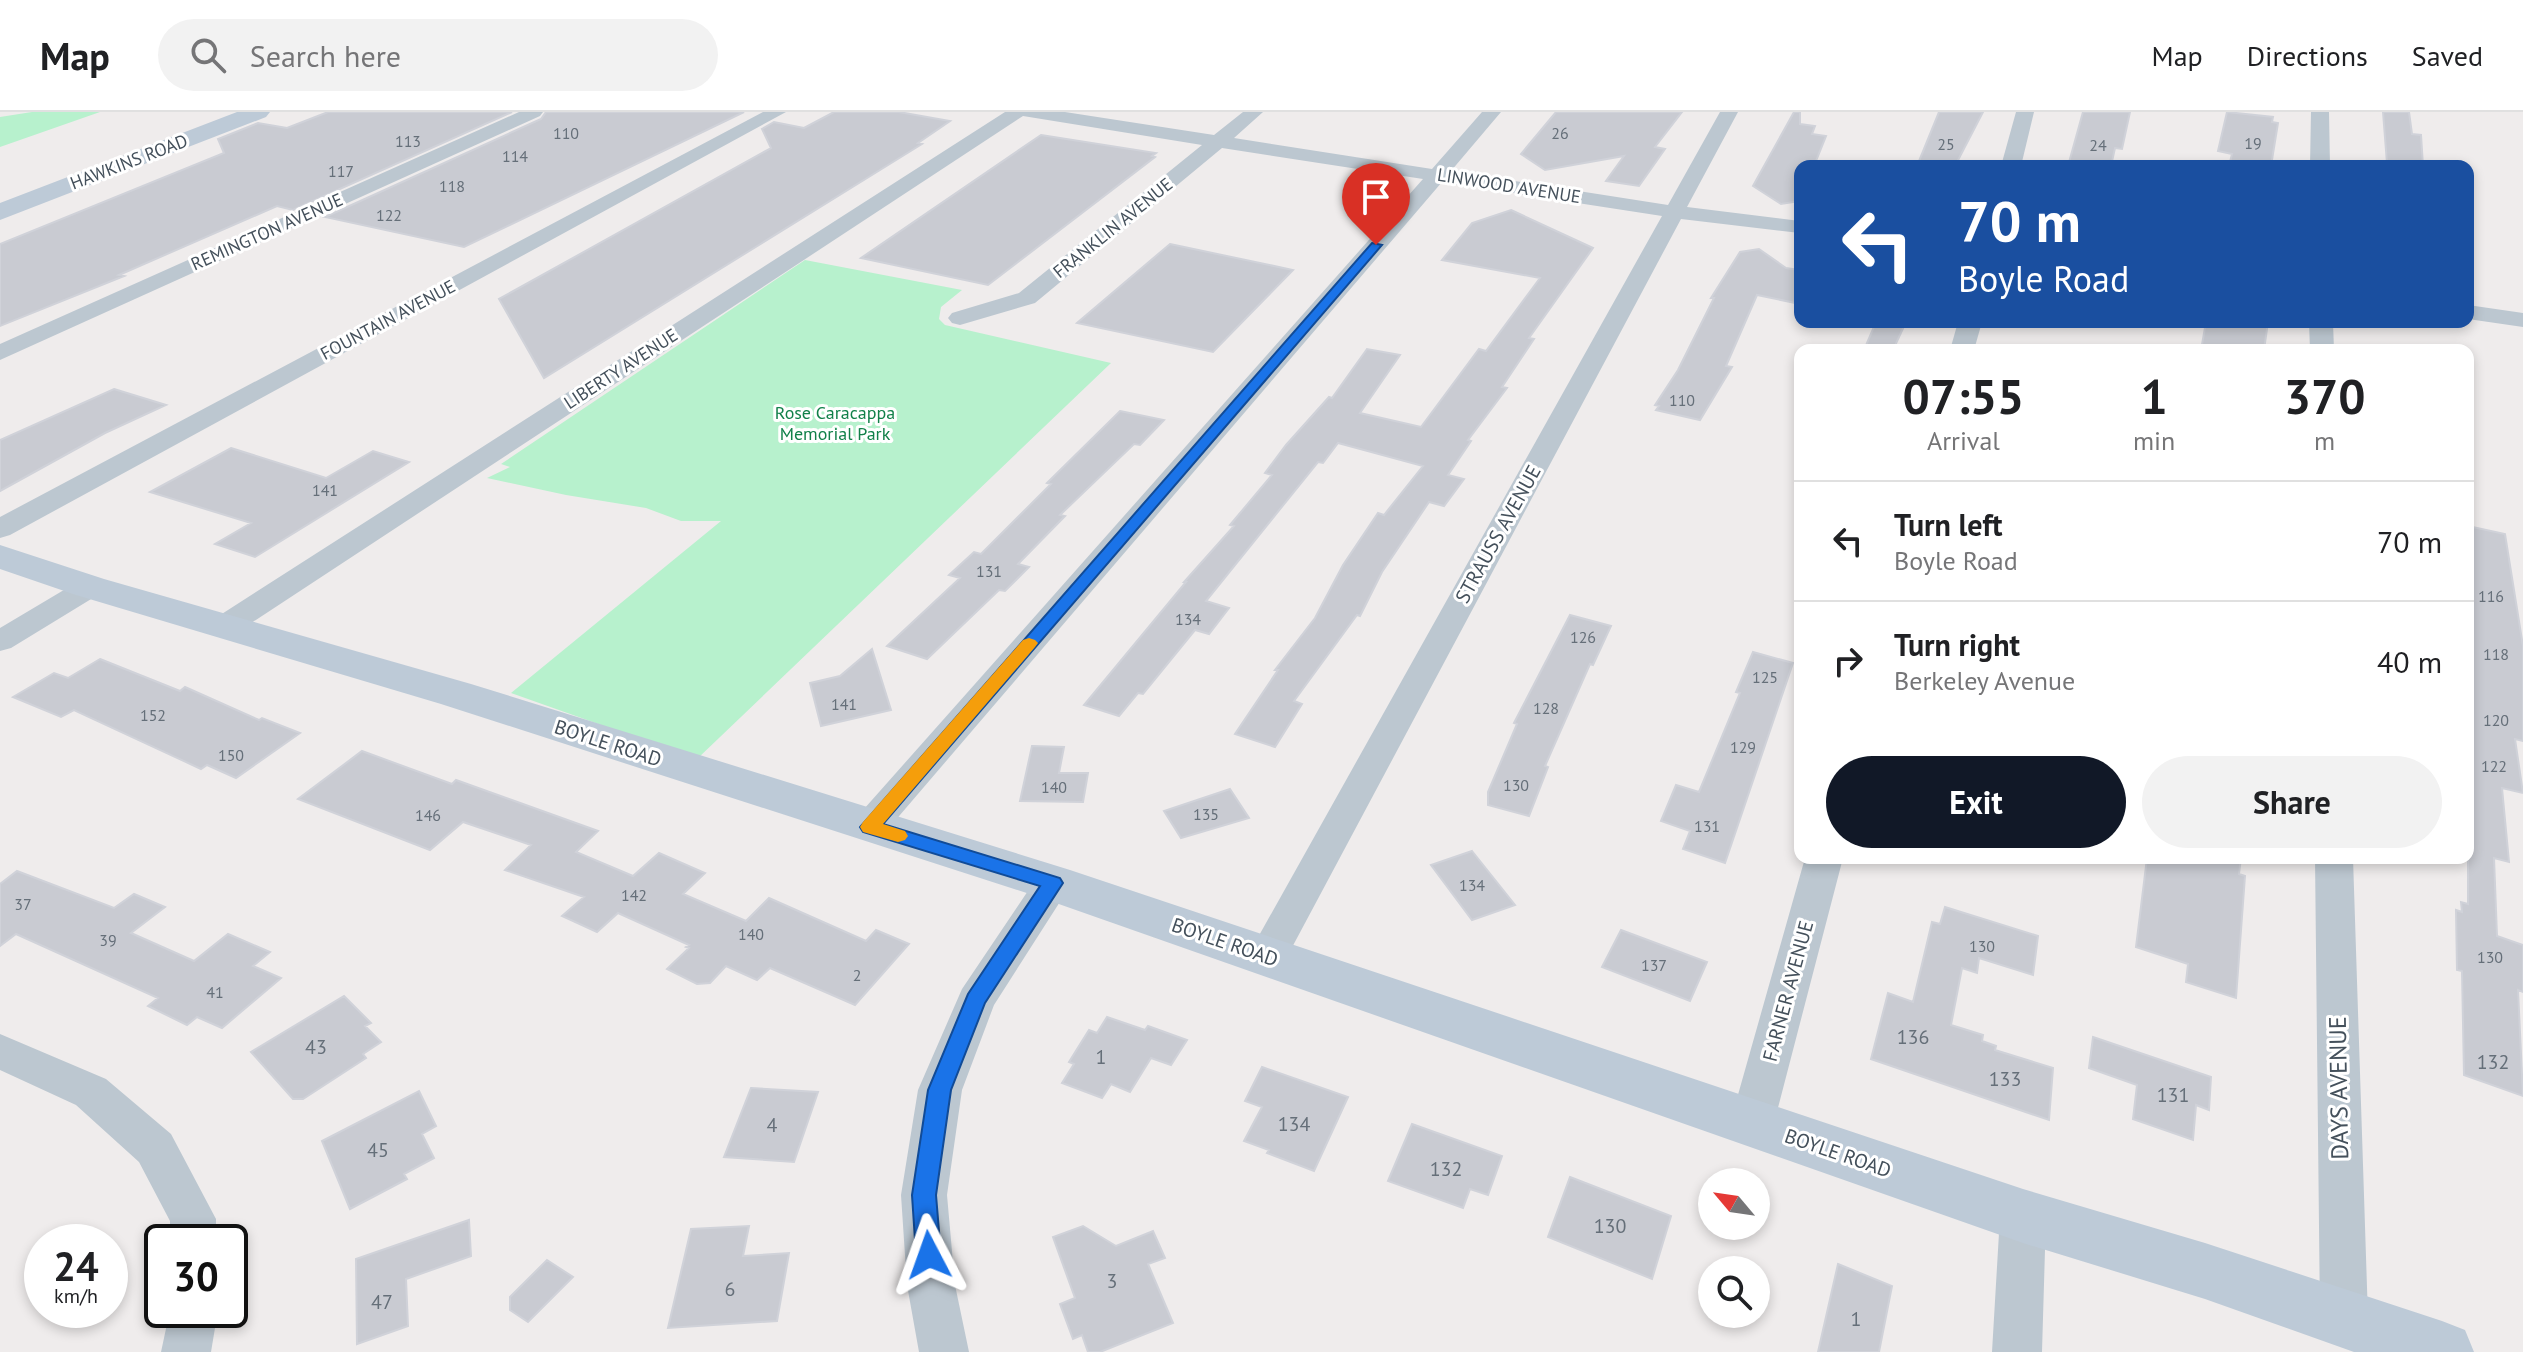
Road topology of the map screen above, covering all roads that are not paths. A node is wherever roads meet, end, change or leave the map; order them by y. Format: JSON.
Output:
{"nodes":[{"id":1,"x":258,"y":112,"type":"edge"},
{"id":2,"x":534,"y":112,"type":"edge"},
{"id":3,"x":777,"y":112,"type":"edge"},
{"id":4,"x":1017,"y":112,"type":"edge"},
{"id":5,"x":1029,"y":112,"type":"edge"},
{"id":6,"x":1254,"y":112,"type":"edge"},
{"id":7,"x":1492,"y":112,"type":"edge"},
{"id":8,"x":1729,"y":112,"type":"edge"},
{"id":9,"x":2025,"y":112,"type":"edge"},
{"id":10,"x":2320,"y":112,"type":"edge"},
{"id":11,"x":1218,"y":141,"type":"junction"},
{"id":12,"x":2013,"y":160,"type":"edge"},
{"id":13,"x":2320,"y":160,"type":"edge"},
{"id":14,"x":1437,"y":175,"type":"junction"},
{"id":15,"x":0,"y":212,"type":"edge"},
{"id":16,"x":1674,"y":212,"type":"junction"},
{"id":17,"x":1794,"y":226,"type":"edge"},
{"id":18,"x":2474,"y":313,"type":"edge"},
{"id":19,"x":960,"y":318,"type":"dead end"},
{"id":20,"x":2523,"y":320,"type":"edge"},
{"id":21,"x":0,"y":353,"type":"edge"},
{"id":22,"x":0,"y":529,"type":"edge"},
{"id":23,"x":0,"y":556,"type":"edge"},
{"id":24,"x":90,"y":587,"type":"junction"},
{"id":25,"x":225,"y":626,"type":"junction"},
{"id":26,"x":0,"y":641,"type":"edge"},
{"id":27,"x":869,"y":827,"type":"junction"},
{"id":28,"x":1822,"y":864,"type":"edge"},
{"id":29,"x":2334,"y":864,"type":"edge"},
{"id":30,"x":1053,"y":883,"type":"junction"},
{"id":31,"x":1267,"y":957,"type":"junction"},
{"id":32,"x":0,"y":1051,"type":"edge"},
{"id":33,"x":1752,"y":1123,"type":"junction"},
{"id":34,"x":2023,"y":1216,"type":"junction"},
{"id":35,"x":193,"y":1224,"type":"edge"},
{"id":36,"x":2344,"y":1318,"type":"junction"},
{"id":37,"x":191,"y":1328,"type":"edge"},
{"id":38,"x":186,"y":1352,"type":"edge"},
{"id":39,"x":944,"y":1352,"type":"edge"},
{"id":40,"x":2017,"y":1352,"type":"edge"},
{"id":41,"x":2442,"y":1352,"type":"edge"}],
"edges":[{"from":1,"to":15,"type":"street","name":"HAWKINS ROAD"},
{"from":2,"to":21,"type":"street","name":"REMINGTON AVENUE"},
{"from":3,"to":22,"type":"street","name":"FOUNTAIN AVENUE"},
{"from":4,"to":25,"type":"street","name":"LIBERTY AVENUE"},
{"from":5,"to":11,"type":"street","name":"LINWOOD AVENUE"},
{"from":6,"to":11,"type":"street","name":"FRANKLIN AVENUE"},
{"from":7,"to":14,"type":"street"},
{"from":8,"to":16,"type":"street","name":"STRAUSS AVENUE"},
{"from":9,"to":12,"type":"street"},
{"from":10,"to":13,"type":"street"},
{"from":11,"to":14,"type":"street","name":"LINWOOD AVENUE"},
{"from":11,"to":19,"type":"street","name":"FRANKLIN AVENUE"},
{"from":14,"to":16,"type":"street","name":"LINWOOD AVENUE"},
{"from":14,"to":27,"type":"street"},
{"from":16,"to":17,"type":"street","name":"LINWOOD AVENUE"},
{"from":16,"to":31,"type":"street","name":"STRAUSS AVENUE"},
{"from":18,"to":20,"type":"street"},
{"from":23,"to":24,"type":"street","name":"BOYLE ROAD"},
{"from":24,"to":25,"type":"street","name":"BOYLE ROAD"},
{"from":24,"to":26,"type":"street"},
{"from":25,"to":27,"type":"street","name":"BOYLE ROAD"},
{"from":27,"to":30,"type":"street","name":"BOYLE ROAD"},
{"from":28,"to":33,"type":"street","name":"FARNER AVENUE"},
{"from":29,"to":36,"type":"street","name":"DAYS AVENUE"},
{"from":30,"to":31,"type":"street","name":"BOYLE ROAD"},
{"from":30,"to":39,"type":"street"},
{"from":31,"to":33,"type":"street","name":"BOYLE ROAD"},
{"from":32,"to":35,"type":"street"},
{"from":33,"to":34,"type":"street","name":"BOYLE ROAD"},
{"from":34,"to":36,"type":"street","name":"BOYLE ROAD"},
{"from":34,"to":40,"type":"street"},
{"from":36,"to":41,"type":"street","name":"BOYLE ROAD"},
{"from":37,"to":38,"type":"street"}]}
